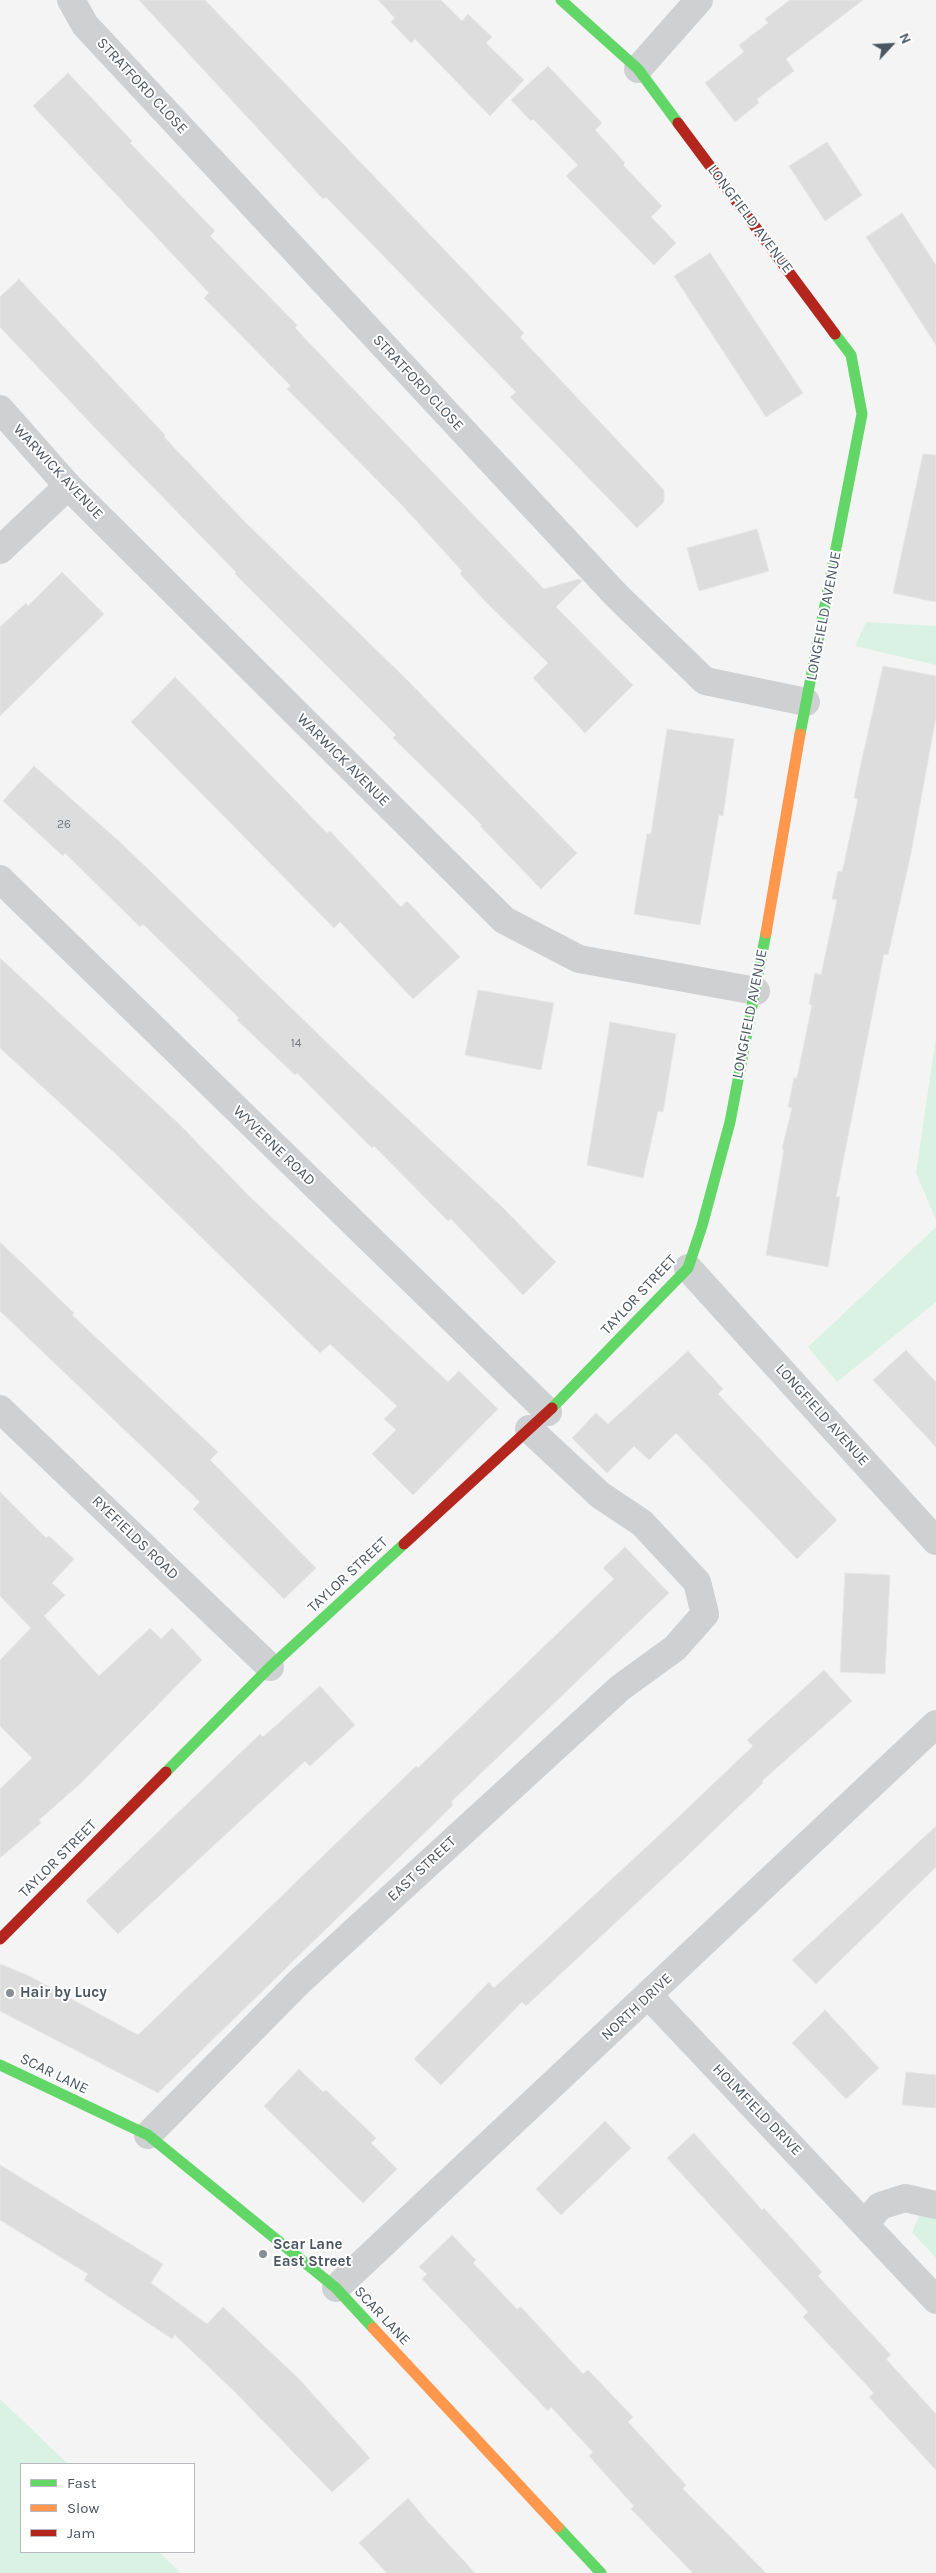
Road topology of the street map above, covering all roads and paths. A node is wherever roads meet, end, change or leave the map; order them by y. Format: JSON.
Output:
{"nodes":[{"id":1,"x":71,"y":0,"type":"edge"},
{"id":2,"x":561,"y":0,"type":"edge"},
{"id":3,"x":699,"y":0,"type":"edge"},
{"id":4,"x":638,"y":69,"type":"junction"},
{"id":5,"x":0,"y":409,"type":"edge"},
{"id":6,"x":68,"y":486,"type":"junction"},
{"id":7,"x":0,"y":550,"type":"edge"},
{"id":8,"x":806,"y":702,"type":"junction"},
{"id":9,"x":0,"y":879,"type":"edge"},
{"id":10,"x":756,"y":991,"type":"junction"},
{"id":11,"x":702,"y":1226,"type":"joint"},
{"id":12,"x":688,"y":1268,"type":"junction"},
{"id":13,"x":0,"y":1409,"type":"edge"},
{"id":14,"x":538,"y":1420,"type":"junction"},
{"id":15,"x":936,"y":1541,"type":"edge"},
{"id":16,"x":705,"y":1614,"type":"joint"},
{"id":17,"x":270,"y":1667,"type":"junction"},
{"id":18,"x":936,"y":1724,"type":"edge"},
{"id":19,"x":0,"y":1938,"type":"edge"},
{"id":20,"x":649,"y":1996,"type":"junction"},
{"id":21,"x":0,"y":2065,"type":"edge"},
{"id":22,"x":148,"y":2135,"type":"junction"},
{"id":23,"x":936,"y":2204,"type":"edge"},
{"id":24,"x":865,"y":2224,"type":"junction"},
{"id":25,"x":336,"y":2288,"type":"junction"},
{"id":26,"x":936,"y":2300,"type":"edge"},
{"id":27,"x":601,"y":2573,"type":"edge"}],
"edges":[{"from":1,"to":8,"type":"street","name":"STRATFORD CLOSE"},
{"from":2,"to":4,"type":"street","name":"LONGFIELD AVENUE"},
{"from":3,"to":4,"type":"street"},
{"from":4,"to":8,"type":"street","name":"LONGFIELD AVENUE"},
{"from":5,"to":6,"type":"street","name":"WARWICK AVENUE"},
{"from":6,"to":7,"type":"street"},
{"from":6,"to":10,"type":"street","name":"WARWICK AVENUE"},
{"from":8,"to":10,"type":"street","name":"LONGFIELD AVENUE"},
{"from":9,"to":14,"type":"street","name":"WYVERNE ROAD"},
{"from":10,"to":11,"type":"street","name":"LONGFIELD AVENUE"},
{"from":11,"to":12,"type":"street","name":"TAYLOR STREET"},
{"from":12,"to":14,"type":"street","name":"TAYLOR STREET"},
{"from":12,"to":15,"type":"street","name":"LONGFIELD AVENUE"},
{"from":13,"to":17,"type":"street","name":"RYEFIELDS ROAD"},
{"from":14,"to":16,"type":"street","name":"WYVERNE ROAD"},
{"from":14,"to":17,"type":"street","name":"TAYLOR STREET"},
{"from":16,"to":22,"type":"street","name":"EAST STREET"},
{"from":17,"to":19,"type":"street","name":"TAYLOR STREET"},
{"from":18,"to":20,"type":"street","name":"NORTH DRIVE"},
{"from":20,"to":24,"type":"street","name":"HOLMFIELD DRIVE"},
{"from":20,"to":25,"type":"street","name":"NORTH DRIVE"},
{"from":21,"to":22,"type":"street","name":"SCAR LANE"},
{"from":22,"to":25,"type":"street","name":"SCAR LANE"},
{"from":23,"to":24,"type":"street"},
{"from":24,"to":26,"type":"street","name":"HOLMFIELD DRIVE"},
{"from":25,"to":27,"type":"street","name":"SCAR LANE"}]}
